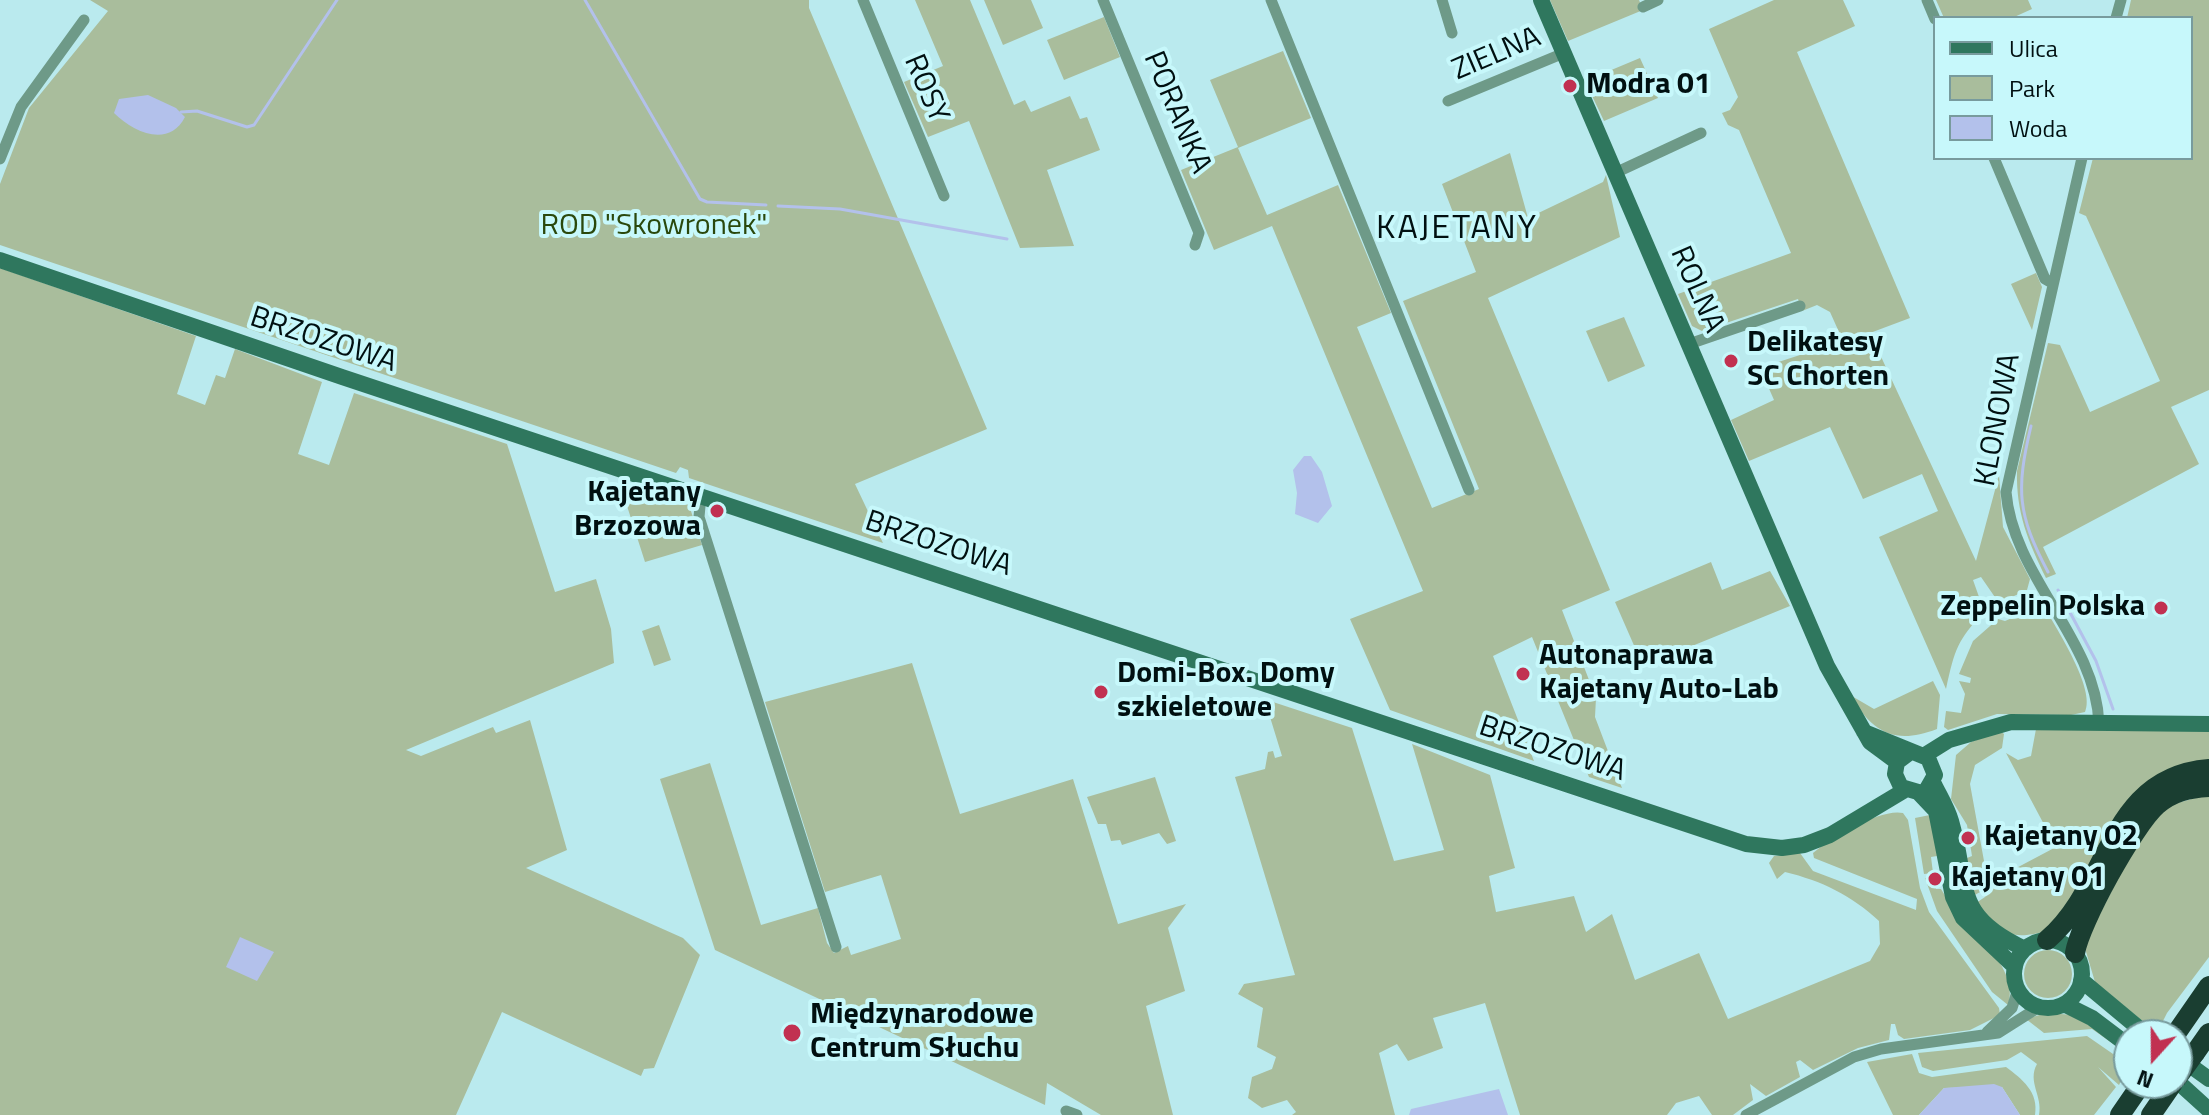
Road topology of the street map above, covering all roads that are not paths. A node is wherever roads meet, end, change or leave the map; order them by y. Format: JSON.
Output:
{"nodes":[{"id":1,"x":863,"y":0,"type":"edge"},
{"id":2,"x":1103,"y":0,"type":"edge"},
{"id":3,"x":1271,"y":0,"type":"edge"},
{"id":4,"x":1442,"y":0,"type":"edge"},
{"id":5,"x":1541,"y":0,"type":"edge"},
{"id":6,"x":1658,"y":0,"type":"edge"},
{"id":7,"x":1643,"y":7,"type":"dead end"},
{"id":8,"x":84,"y":20,"type":"dead end"},
{"id":9,"x":1452,"y":33,"type":"dead end"},
{"id":10,"x":1564,"y":53,"type":"junction"},
{"id":11,"x":1448,"y":101,"type":"dead end"},
{"id":12,"x":1701,"y":133,"type":"dead end"},
{"id":13,"x":0,"y":159,"type":"edge"},
{"id":14,"x":1995,"y":160,"type":"edge"},
{"id":15,"x":2082,"y":160,"type":"edge"},
{"id":16,"x":1615,"y":173,"type":"junction"},
{"id":17,"x":944,"y":196,"type":"dead end"},
{"id":18,"x":1195,"y":245,"type":"dead end"},
{"id":19,"x":0,"y":260,"type":"edge"},
{"id":20,"x":2052,"y":283,"type":"junction"},
{"id":21,"x":1800,"y":306,"type":"dead end"},
{"id":22,"x":1689,"y":344,"type":"junction"},
{"id":23,"x":1469,"y":490,"type":"dead end"},
{"id":24,"x":701,"y":495,"type":"junction"},
{"id":25,"x":2099,"y":724,"type":"junction"},
{"id":26,"x":2209,"y":724,"type":"edge"},
{"id":27,"x":2209,"y":769,"type":"edge"},
{"id":28,"x":1915,"y":773,"type":"junction"},
{"id":29,"x":2209,"y":787,"type":"edge"},
{"id":30,"x":2047,"y":940,"type":"junction"},
{"id":31,"x":836,"y":947,"type":"dead end"},
{"id":32,"x":2025,"y":949,"type":"junction"},
{"id":33,"x":2075,"y":953,"type":"junction"},
{"id":34,"x":2015,"y":967,"type":"junction"},
{"id":35,"x":2081,"y":980,"type":"junction"},
{"id":36,"x":2209,"y":986,"type":"edge"},
{"id":37,"x":2018,"y":989,"type":"junction"},
{"id":38,"x":2064,"y":1004,"type":"junction"},
{"id":39,"x":2039,"y":1007,"type":"junction"},
{"id":40,"x":2128,"y":1019,"type":"edge"},
{"id":41,"x":2186,"y":1019,"type":"edge"},
{"id":42,"x":1987,"y":1032,"type":"junction"},
{"id":43,"x":2209,"y":1033,"type":"edge"},
{"id":44,"x":2113,"y":1034,"type":"edge"},
{"id":45,"x":2193,"y":1048,"type":"edge"},
{"id":46,"x":2193,"y":1062,"type":"edge"},
{"id":47,"x":2209,"y":1079,"type":"edge"},
{"id":48,"x":1746,"y":1115,"type":"edge"}],
"edges":[{"from":1,"to":17,"type":"street","name":"ROSY"},
{"from":2,"to":18,"type":"street","name":"PORANKA"},
{"from":3,"to":23,"type":"street"},
{"from":4,"to":9,"type":"street"},
{"from":5,"to":10,"type":"street","name":"ROLNA"},
{"from":6,"to":7,"type":"street"},
{"from":8,"to":13,"type":"street"},
{"from":10,"to":11,"type":"street","name":"ZIELNA"},
{"from":10,"to":16,"type":"street","name":"ROLNA"},
{"from":12,"to":16,"type":"street"},
{"from":14,"to":20,"type":"street"},
{"from":15,"to":20,"type":"street","name":"KLONOWA"},
{"from":16,"to":22,"type":"street","name":"ROLNA"},
{"from":19,"to":24,"type":"street","name":"BRZOZOWA"},
{"from":20,"to":25,"type":"street","name":"KLONOWA"},
{"from":21,"to":22,"type":"street"},
{"from":22,"to":28,"type":"street","name":"ROLNA"},
{"from":24,"to":28,"type":"street","name":"BRZOZOWA"},
{"from":24,"to":31,"type":"street"},
{"from":25,"to":26,"type":"street"},
{"from":25,"to":28,"type":"street","name":"BRZOZOWA"},
{"from":27,"to":30,"type":"highway"},
{"from":28,"to":32,"type":"street"},
{"from":28,"to":34,"type":"street","name":"ROLNA"},
{"from":29,"to":33,"type":"highway"},
{"from":30,"to":32,"type":"street"},
{"from":30,"to":33,"type":"street"},
{"from":32,"to":34,"type":"street"},
{"from":33,"to":35,"type":"street"},
{"from":34,"to":37,"type":"street"},
{"from":35,"to":38,"type":"street"},
{"from":35,"to":40,"type":"street"},
{"from":36,"to":41,"type":"highway"},
{"from":37,"to":39,"type":"street"},
{"from":37,"to":42,"type":"street"},
{"from":38,"to":39,"type":"street"},
{"from":38,"to":44,"type":"street"},
{"from":39,"to":42,"type":"street"},
{"from":42,"to":48,"type":"street"},
{"from":43,"to":45,"type":"highway"},
{"from":46,"to":47,"type":"street"}]}
